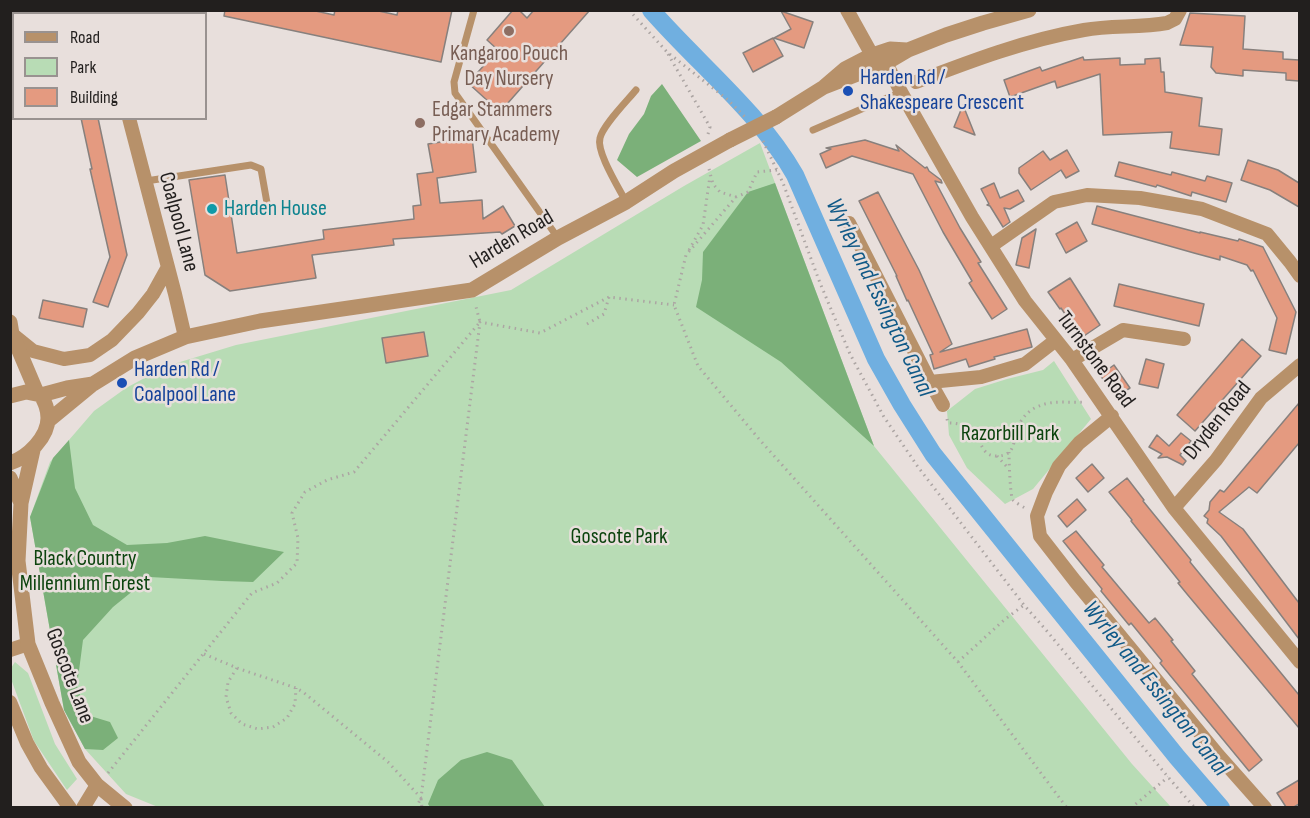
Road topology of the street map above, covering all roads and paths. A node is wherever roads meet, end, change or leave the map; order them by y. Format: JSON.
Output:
{"nodes":[{"id":1,"x":474,"y":10,"type":"edge"},
{"id":2,"x":629,"y":10,"type":"edge"},
{"id":3,"x":847,"y":10,"type":"edge"},
{"id":4,"x":1029,"y":10,"type":"edge"},
{"id":5,"x":1180,"y":10,"type":"edge"},
{"id":6,"x":908,"y":50,"type":"junction"},
{"id":7,"x":667,"y":52,"type":"junction"},
{"id":8,"x":872,"y":55,"type":"junction"},
{"id":9,"x":886,"y":63,"type":"junction"},
{"id":10,"x":916,"y":82,"type":"dead end"},
{"id":11,"x":824,"y":87,"type":"junction"},
{"id":12,"x":636,"y":90,"type":"dead end"},
{"id":13,"x":901,"y":92,"type":"junction"},
{"id":14,"x":130,"y":120,"type":"edge"},
{"id":15,"x":748,"y":121,"type":"dead end"},
{"id":16,"x":813,"y":130,"type":"dead end"},
{"id":17,"x":761,"y":136,"type":"dead end"},
{"id":18,"x":702,"y":156,"type":"junction"},
{"id":19,"x":777,"y":170,"type":"junction"},
{"id":20,"x":711,"y":172,"type":"junction"},
{"id":21,"x":146,"y":181,"type":"junction"},
{"id":22,"x":736,"y":197,"type":"junction"},
{"id":23,"x":626,"y":202,"type":"junction"},
{"id":24,"x":267,"y":203,"type":"dead end"},
{"id":25,"x":849,"y":224,"type":"dead end"},
{"id":26,"x":558,"y":238,"type":"junction"},
{"id":27,"x":991,"y":246,"type":"junction"},
{"id":28,"x":686,"y":255,"type":"junction"},
{"id":29,"x":168,"y":267,"type":"junction"},
{"id":30,"x":1299,"y":276,"type":"edge"},
{"id":31,"x":472,"y":290,"type":"junction"},
{"id":32,"x":609,"y":297,"type":"junction"},
{"id":33,"x":674,"y":305,"type":"junction"},
{"id":34,"x":480,"y":322,"type":"junction"},
{"id":35,"x":587,"y":324,"type":"dead end"},
{"id":36,"x":11,"y":332,"type":"edge"},
{"id":37,"x":185,"y":337,"type":"junction"},
{"id":38,"x":1184,"y":339,"type":"dead end"},
{"id":39,"x":1056,"y":340,"type":"junction"},
{"id":40,"x":1072,"y":360,"type":"junction"},
{"id":41,"x":1299,"y":365,"type":"edge"},
{"id":42,"x":930,"y":382,"type":"junction"},
{"id":43,"x":93,"y":384,"type":"junction"},
{"id":44,"x":39,"y":394,"type":"junction"},
{"id":45,"x":10,"y":396,"type":"edge"},
{"id":46,"x":1101,"y":401,"type":"junction"},
{"id":47,"x":943,"y":405,"type":"joint"},
{"id":48,"x":1112,"y":417,"type":"junction"},
{"id":49,"x":48,"y":421,"type":"junction"},
{"id":50,"x":33,"y":450,"type":"junction"},
{"id":51,"x":1009,"y":452,"type":"junction"},
{"id":52,"x":997,"y":456,"type":"junction"},
{"id":53,"x":10,"y":463,"type":"edge"},
{"id":54,"x":1008,"y":468,"type":"junction"},
{"id":55,"x":10,"y":478,"type":"edge"},
{"id":56,"x":21,"y":503,"type":"junction"},
{"id":57,"x":1174,"y":508,"type":"junction"},
{"id":58,"x":1036,"y":516,"type":"junction"},
{"id":59,"x":1024,"y":605,"type":"junction"},
{"id":60,"x":28,"y":644,"type":"junction"},
{"id":61,"x":10,"y":651,"type":"edge"},
{"id":62,"x":204,"y":654,"type":"junction"},
{"id":63,"x":958,"y":662,"type":"junction"},
{"id":64,"x":1299,"y":662,"type":"edge"},
{"id":65,"x":237,"y":668,"type":"junction"},
{"id":66,"x":296,"y":688,"type":"junction"},
{"id":67,"x":10,"y":702,"type":"edge"},
{"id":68,"x":1168,"y":777,"type":"junction"},
{"id":69,"x":98,"y":785,"type":"junction"},
{"id":70,"x":421,"y":798,"type":"junction"},
{"id":71,"x":70,"y":807,"type":"edge"},
{"id":72,"x":83,"y":807,"type":"edge"},
{"id":73,"x":125,"y":807,"type":"edge"},
{"id":74,"x":416,"y":807,"type":"edge"},
{"id":75,"x":422,"y":807,"type":"edge"},
{"id":76,"x":1067,"y":807,"type":"edge"},
{"id":77,"x":1131,"y":807,"type":"edge"},
{"id":78,"x":1195,"y":807,"type":"edge"},
{"id":79,"x":1265,"y":807,"type":"edge"}],
"edges":[{"from":1,"to":26,"type":"lane"},
{"from":2,"to":7,"type":"path"},
{"from":3,"to":8,"type":"street"},
{"from":4,"to":6,"type":"street","name":"Harden Road"},
{"from":5,"to":10,"type":"street"},
{"from":6,"to":8,"type":"street","name":"Harden Road"},
{"from":6,"to":9,"type":"street","name":"Harden Road"},
{"from":7,"to":15,"type":"path"},
{"from":7,"to":18,"type":"path"},
{"from":8,"to":11,"type":"street","name":"Harden Road"},
{"from":9,"to":11,"type":"street","name":"Harden Road"},
{"from":9,"to":13,"type":"street","name":"Turnstone Road"},
{"from":11,"to":18,"type":"street","name":"Harden Road","bridge":true},
{"from":12,"to":23,"type":"lane"},
{"from":13,"to":16,"type":"lane"},
{"from":13,"to":27,"type":"street","name":"Turnstone Road"},
{"from":14,"to":21,"type":"street","name":"Coalpool Lane"},
{"from":17,"to":19,"type":"path"},
{"from":18,"to":20,"type":"path"},
{"from":18,"to":23,"type":"street","name":"Harden Road"},
{"from":19,"to":22,"type":"path"},
{"from":19,"to":59,"type":"path"},
{"from":20,"to":22,"type":"path"},
{"from":20,"to":28,"type":"path"},
{"from":21,"to":24,"type":"lane"},
{"from":21,"to":29,"type":"street","name":"Coalpool Lane"},
{"from":22,"to":28,"type":"path"},
{"from":23,"to":26,"type":"street","name":"Harden Road"},
{"from":25,"to":42,"type":"street"},
{"from":26,"to":31,"type":"street","name":"Harden Road"},
{"from":27,"to":30,"type":"street"},
{"from":27,"to":39,"type":"street","name":"Turnstone Road"},
{"from":28,"to":33,"type":"path"},
{"from":29,"to":36,"type":"street"},
{"from":29,"to":37,"type":"street","name":"Coalpool Lane"},
{"from":31,"to":34,"type":"path"},
{"from":31,"to":37,"type":"street","name":"Harden Road"},
{"from":32,"to":33,"type":"path"},
{"from":32,"to":34,"type":"path"},
{"from":32,"to":35,"type":"path"},
{"from":33,"to":63,"type":"path"},
{"from":34,"to":62,"type":"path"},
{"from":34,"to":70,"type":"path"},
{"from":36,"to":44,"type":"street"},
{"from":37,"to":43,"type":"street","name":"Harden Road"},
{"from":38,"to":40,"type":"street"},
{"from":39,"to":40,"type":"street","name":"Turnstone Road"},
{"from":39,"to":42,"type":"street"},
{"from":40,"to":46,"type":"street","name":"Turnstone Road"},
{"from":41,"to":57,"type":"street","name":"Dryden Road"},
{"from":42,"to":47,"type":"street"},
{"from":43,"to":44,"type":"street","name":"Harden Road"},
{"from":43,"to":49,"type":"street","name":"Harden Road"},
{"from":44,"to":45,"type":"street","name":"Harden Road"},
{"from":44,"to":49,"type":"street"},
{"from":46,"to":48,"type":"street","name":"Turnstone Road"},
{"from":46,"to":51,"type":"path"},
{"from":47,"to":52,"type":"path"},
{"from":48,"to":57,"type":"street","name":"Turnstone Road"},
{"from":48,"to":58,"type":"street"},
{"from":49,"to":50,"type":"street","name":"Goscote Lane"},
{"from":50,"to":53,"type":"street"},
{"from":50,"to":56,"type":"street","name":"Goscote Lane"},
{"from":51,"to":52,"type":"path"},
{"from":51,"to":54,"type":"path"},
{"from":52,"to":54,"type":"path"},
{"from":54,"to":58,"type":"path"},
{"from":55,"to":56,"type":"street","name":"Goscote Lane"},
{"from":56,"to":60,"type":"street","name":"Goscote Lane"},
{"from":57,"to":64,"type":"street","name":"Turnstone Road"},
{"from":58,"to":79,"type":"street"},
{"from":59,"to":63,"type":"path"},
{"from":59,"to":68,"type":"path"},
{"from":60,"to":61,"type":"street"},
{"from":60,"to":69,"type":"street","name":"Goscote Lane"},
{"from":62,"to":65,"type":"path"},
{"from":62,"to":69,"type":"path"},
{"from":63,"to":76,"type":"path"},
{"from":65,"to":66,"type":"path"},
{"from":65,"to":66,"type":"path"},
{"from":66,"to":70,"type":"path"},
{"from":67,"to":71,"type":"street"},
{"from":68,"to":77,"type":"path"},
{"from":68,"to":78,"type":"path"},
{"from":69,"to":72,"type":"street"},
{"from":69,"to":73,"type":"street","name":"Goscote Lane"},
{"from":70,"to":74,"type":"path"},
{"from":70,"to":75,"type":"path"}]}
